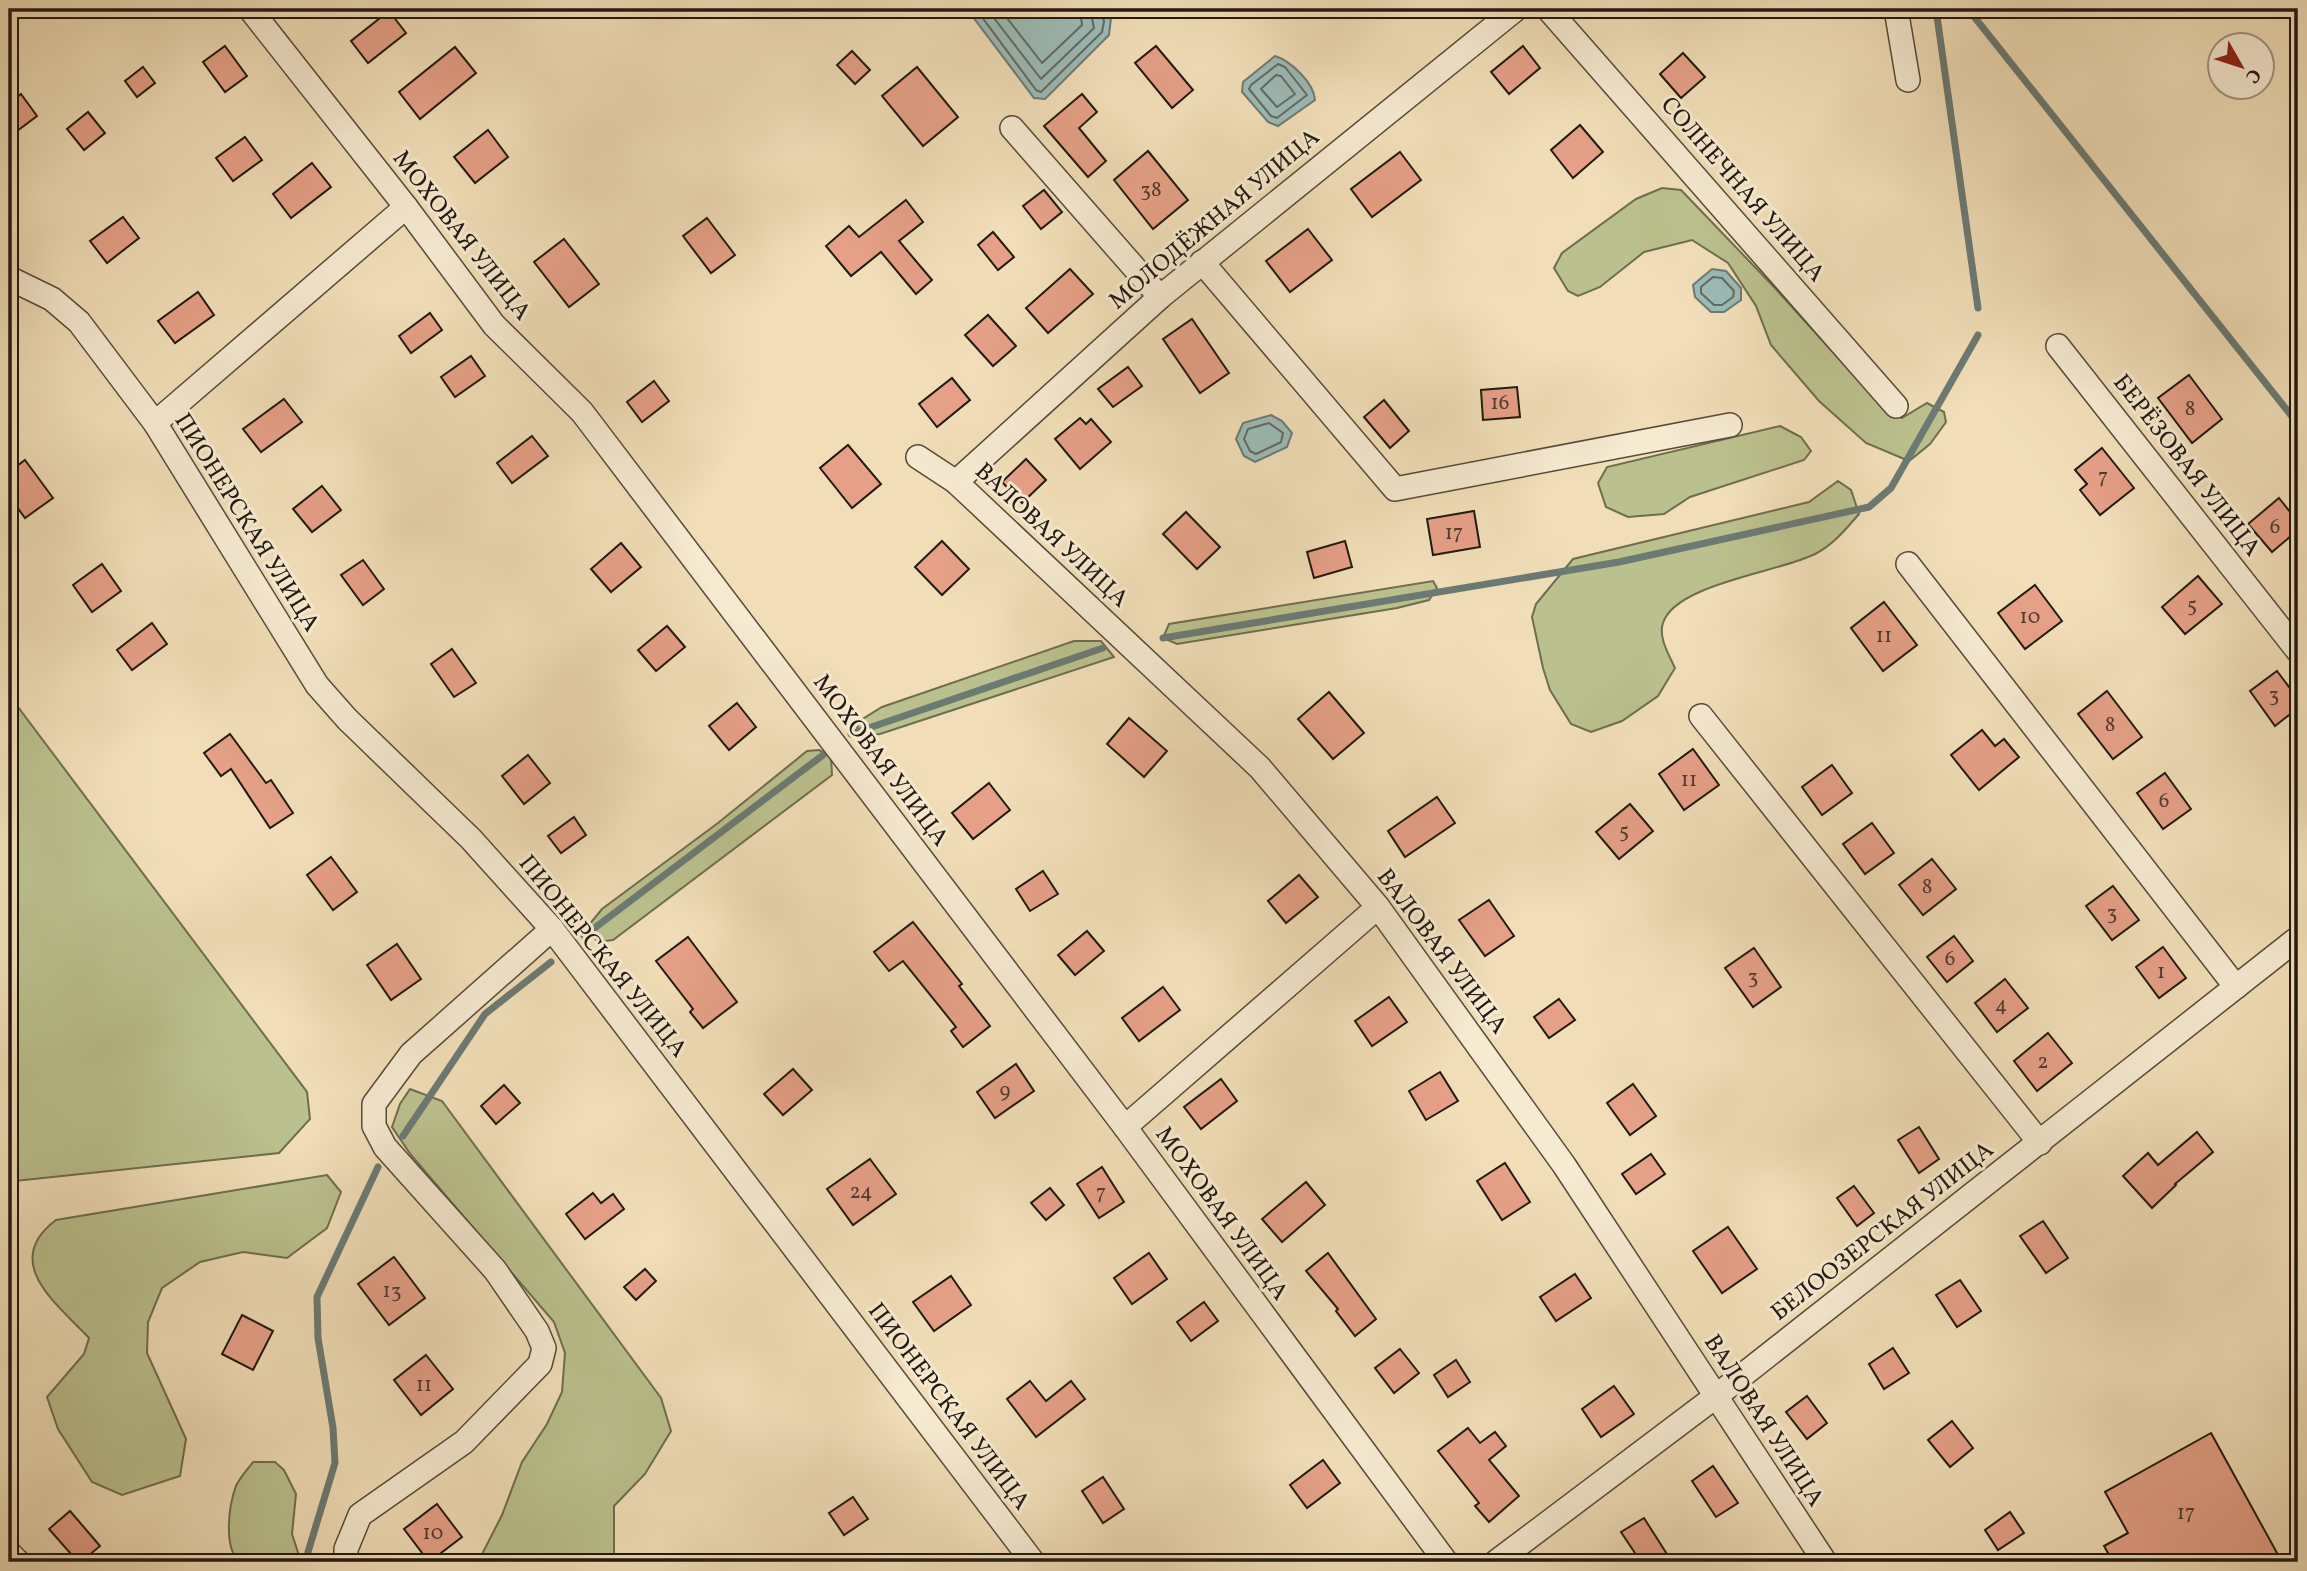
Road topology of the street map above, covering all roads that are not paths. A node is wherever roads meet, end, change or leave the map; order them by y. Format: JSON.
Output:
{"nodes":[{"id":1,"x":250,"y":9,"type":"edge"},
{"id":2,"x":1516,"y":9,"type":"edge"},
{"id":3,"x":1548,"y":9,"type":"edge"},
{"id":4,"x":1896,"y":9,"type":"edge"},
{"id":5,"x":1908,"y":80,"type":"dead end"},
{"id":6,"x":1012,"y":128,"type":"dead end"},
{"id":7,"x":406,"y":206,"type":"junction"},
{"id":8,"x":1202,"y":262,"type":"junction"},
{"id":9,"x":9,"y":278,"type":"edge"},
{"id":10,"x":1160,"y":297,"type":"junction"},
{"id":11,"x":2058,"y":346,"type":"dead end"},
{"id":12,"x":1896,"y":406,"type":"dead end"},
{"id":13,"x":155,"y":423,"type":"junction"},
{"id":14,"x":1730,"y":425,"type":"dead end"},
{"id":15,"x":918,"y":457,"type":"dead end"},
{"id":16,"x":956,"y":482,"type":"junction"},
{"id":17,"x":1908,"y":564,"type":"dead end"},
{"id":18,"x":2298,"y":651,"type":"edge"},
{"id":19,"x":1701,"y":716,"type":"dead end"},
{"id":20,"x":1378,"y":907,"type":"junction"},
{"id":21,"x":552,"y":929,"type":"junction"},
{"id":22,"x":2298,"y":938,"type":"edge"},
{"id":23,"x":2236,"y":987,"type":"junction"},
{"id":24,"x":1125,"y":1127,"type":"junction"},
{"id":25,"x":2040,"y":1143,"type":"junction"},
{"id":26,"x":1715,"y":1397,"type":"junction"},
{"id":27,"x":9,"y":1553,"type":"edge"},
{"id":28,"x":18,"y":1562,"type":"edge"},
{"id":29,"x":346,"y":1562,"type":"edge"},
{"id":30,"x":1033,"y":1562,"type":"edge"},
{"id":31,"x":1446,"y":1562,"type":"edge"},
{"id":32,"x":1496,"y":1562,"type":"edge"},
{"id":33,"x":1825,"y":1562,"type":"edge"}],
"edges":[{"from":1,"to":7,"type":"street","name":"МОХОВАЯ УЛИЦА"},
{"from":2,"to":8,"type":"street","name":"МОЛОДЁЖНАЯ УЛИЦА"},
{"from":3,"to":12,"type":"street","name":"СОЛНЕЧНАЯ УЛИЦА"},
{"from":4,"to":5,"type":"street"},
{"from":6,"to":10,"type":"street"},
{"from":7,"to":13,"type":"street"},
{"from":7,"to":24,"type":"street","name":"МОХОВАЯ УЛИЦА"},
{"from":8,"to":10,"type":"street","name":"МОЛОДЁЖНАЯ УЛИЦА"},
{"from":8,"to":14,"type":"street"},
{"from":9,"to":13,"type":"street","name":"ПИОНЕРСКАЯ УЛИЦА"},
{"from":10,"to":16,"type":"street","name":"МОЛОДЁЖНАЯ УЛИЦА"},
{"from":11,"to":18,"type":"street","name":"БЕРЁЗОВАЯ УЛИЦА"},
{"from":13,"to":21,"type":"street","name":"ПИОНЕРСКАЯ УЛИЦА"},
{"from":15,"to":16,"type":"street","name":"ВАЛОВАЯ УЛИЦА"},
{"from":16,"to":20,"type":"street","name":"ВАЛОВАЯ УЛИЦА"},
{"from":17,"to":23,"type":"street"},
{"from":19,"to":25,"type":"street"},
{"from":20,"to":24,"type":"street"},
{"from":20,"to":26,"type":"street","name":"ВАЛОВАЯ УЛИЦА"},
{"from":21,"to":29,"type":"street"},
{"from":21,"to":30,"type":"street","name":"ПИОНЕРСКАЯ УЛИЦА"},
{"from":22,"to":23,"type":"street","name":"БЕЛООЗЕРСКАЯ УЛИЦА"},
{"from":23,"to":25,"type":"street","name":"БЕЛООЗЕРСКАЯ УЛИЦА"},
{"from":24,"to":31,"type":"street","name":"МОХОВАЯ УЛИЦА"},
{"from":25,"to":26,"type":"street","name":"БЕЛООЗЕРСКАЯ УЛИЦА"},
{"from":26,"to":32,"type":"street","name":"БЕЛООЗЕРСКАЯ УЛИЦА"},
{"from":26,"to":33,"type":"street","name":"ВАЛОВАЯ УЛИЦА"},
{"from":27,"to":28,"type":"street"}]}
